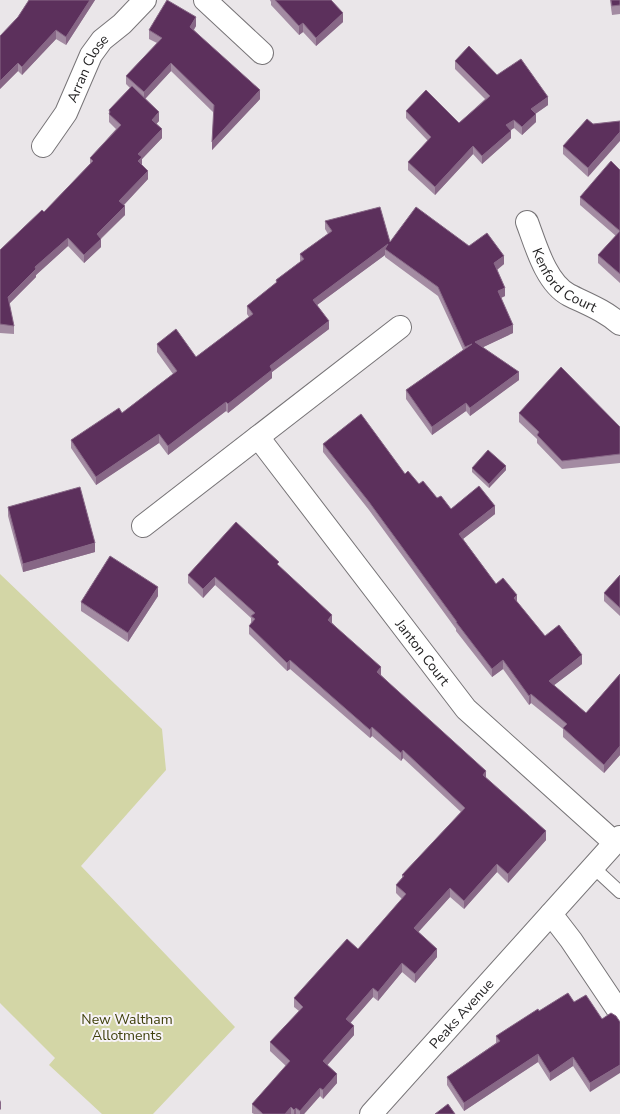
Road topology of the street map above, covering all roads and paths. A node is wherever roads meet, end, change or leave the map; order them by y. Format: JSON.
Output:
{"nodes":[{"id":1,"x":145,"y":0,"type":"edge"},
{"id":2,"x":205,"y":0,"type":"edge"},
{"id":3,"x":262,"y":53,"type":"dead end"},
{"id":4,"x":43,"y":146,"type":"dead end"},
{"id":5,"x":527,"y":222,"type":"dead end"},
{"id":6,"x":620,"y":324,"type":"edge"},
{"id":7,"x":400,"y":327,"type":"dead end"},
{"id":8,"x":258,"y":437,"type":"junction"},
{"id":9,"x":143,"y":526,"type":"dead end"},
{"id":10,"x":617,"y":840,"type":"edge"},
{"id":11,"x":593,"y":867,"type":"junction"},
{"id":12,"x":620,"y":892,"type":"edge"},
{"id":13,"x":551,"y":914,"type":"junction"},
{"id":14,"x":620,"y":1013,"type":"edge"},
{"id":15,"x":371,"y":1114,"type":"edge"}],
"edges":[{"from":1,"to":4,"type":"street","name":"Arran Close"},
{"from":2,"to":3,"type":"street"},
{"from":5,"to":6,"type":"street","name":"Kenford Court"},
{"from":7,"to":8,"type":"street"},
{"from":8,"to":9,"type":"street"},
{"from":8,"to":10,"type":"street","name":"Janton Court"},
{"from":10,"to":11,"type":"street","name":"Peaks Avenue"},
{"from":11,"to":12,"type":"lane"},
{"from":11,"to":13,"type":"street","name":"Peaks Avenue"},
{"from":13,"to":14,"type":"street"},
{"from":13,"to":15,"type":"street","name":"Peaks Avenue"}]}
